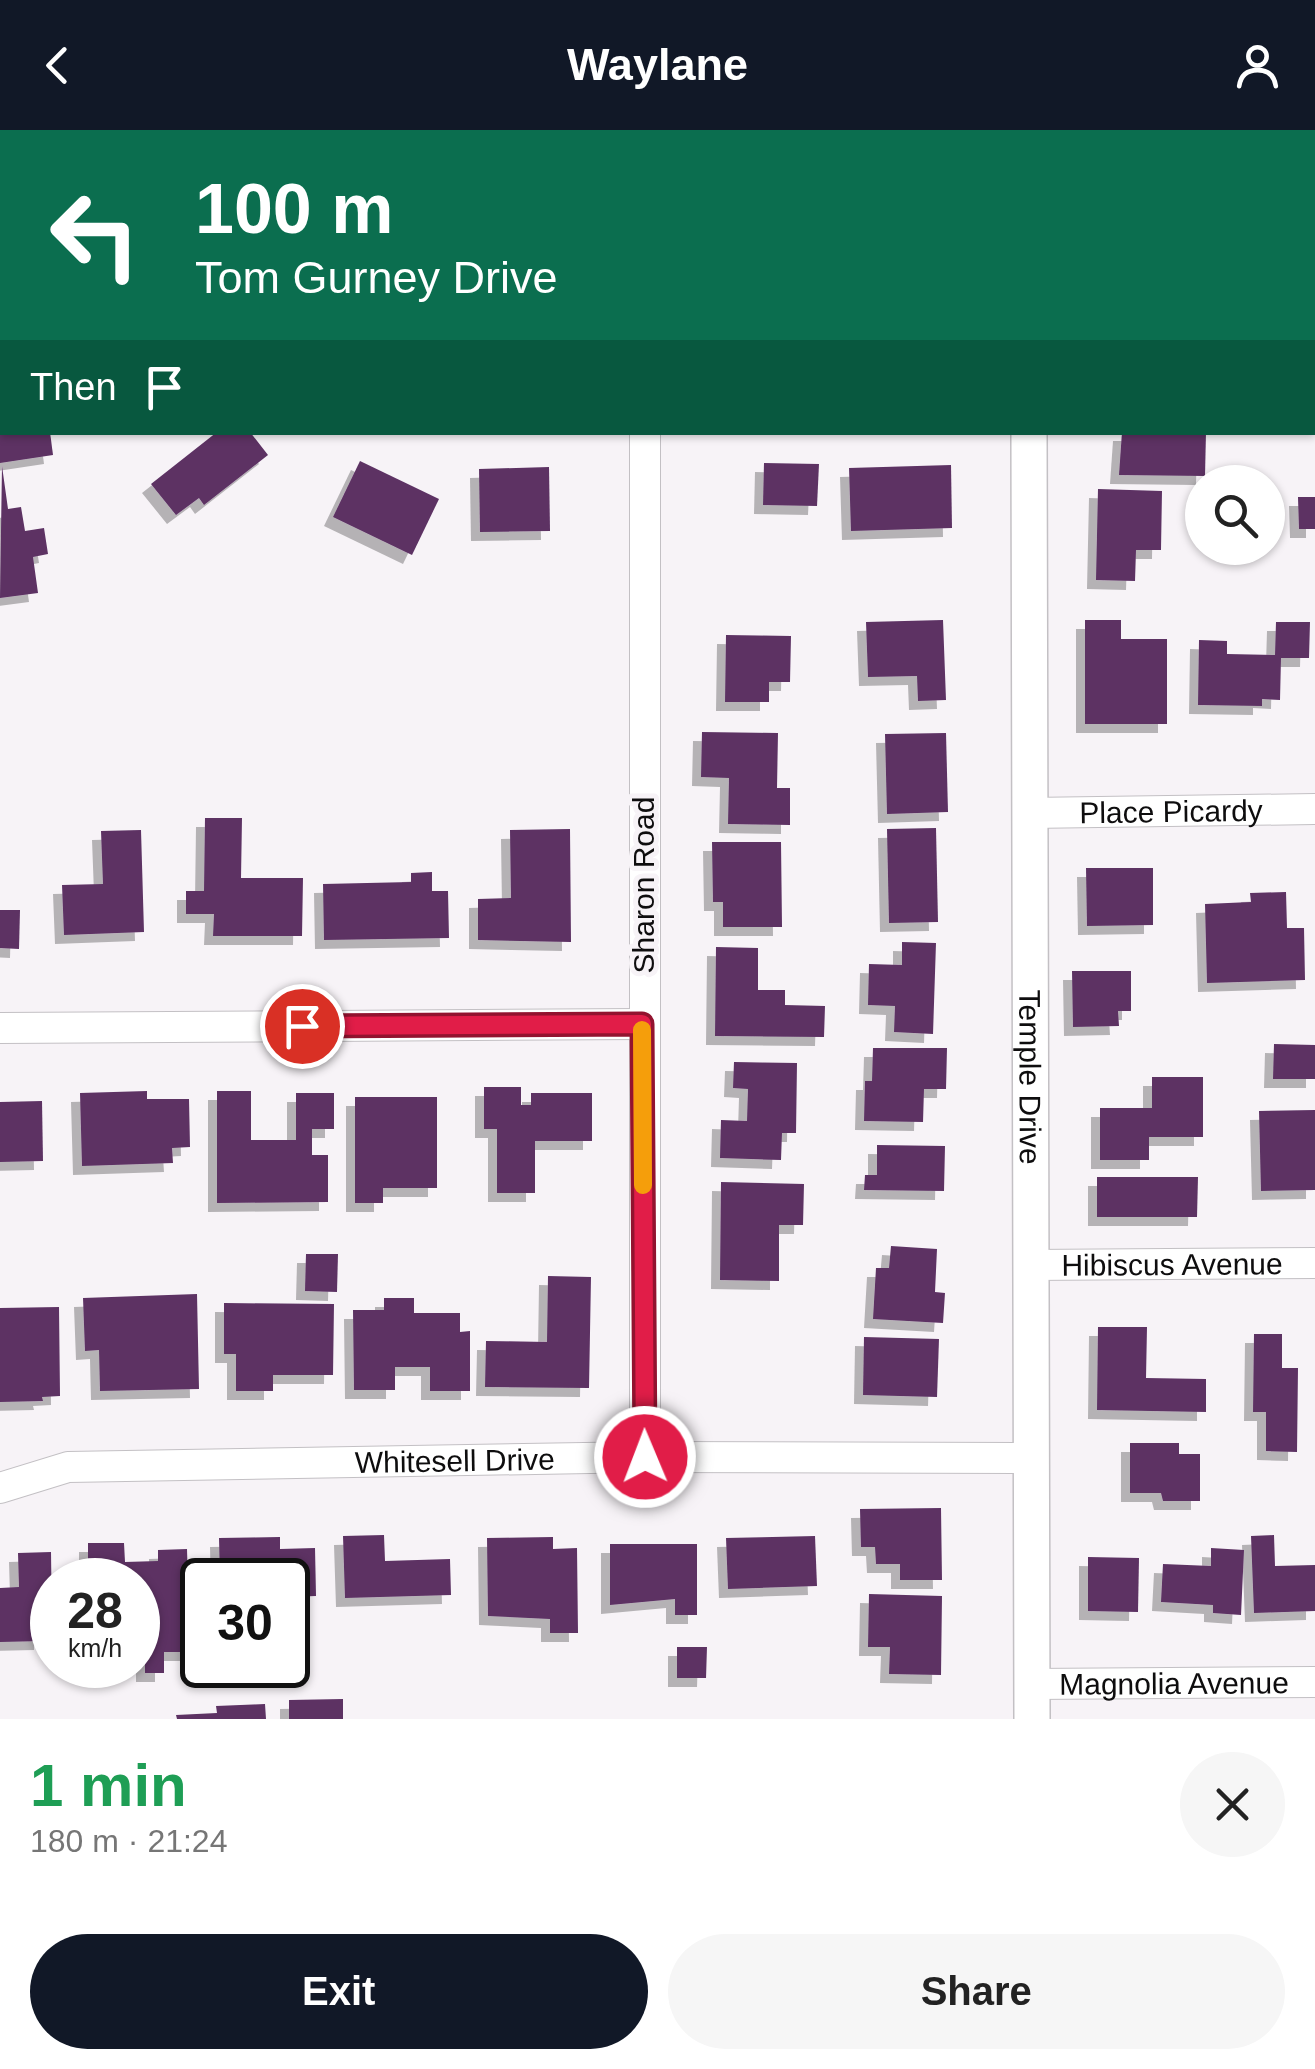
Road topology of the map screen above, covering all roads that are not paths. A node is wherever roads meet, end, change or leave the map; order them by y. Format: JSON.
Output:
{"nodes":[{"id":1,"x":646,"y":435,"type":"edge"},
{"id":2,"x":1029,"y":435,"type":"edge"},
{"id":3,"x":1315,"y":809,"type":"edge"},
{"id":4,"x":1029,"y":813,"type":"junction"},
{"id":5,"x":642,"y":1024,"type":"junction"},
{"id":6,"x":0,"y":1028,"type":"edge"},
{"id":7,"x":1315,"y":1263,"type":"edge"},
{"id":8,"x":1030,"y":1265,"type":"junction"},
{"id":9,"x":645,"y":1457,"type":"junction"},
{"id":10,"x":1031,"y":1458,"type":"junction"},
{"id":11,"x":0,"y":1488,"type":"edge"},
{"id":12,"x":1315,"y":1682,"type":"edge"},
{"id":13,"x":1032,"y":1684,"type":"junction"},
{"id":14,"x":1032,"y":1719,"type":"edge"}],
"edges":[{"from":1,"to":5,"type":"street","name":"Sharon Road"},
{"from":2,"to":4,"type":"street","name":"Temple Drive"},
{"from":3,"to":4,"type":"street","name":"Place Picardy"},
{"from":4,"to":8,"type":"street","name":"Temple Drive"},
{"from":5,"to":6,"type":"street"},
{"from":5,"to":9,"type":"street","name":"Sharon Road"},
{"from":7,"to":8,"type":"street","name":"Hibiscus Avenue"},
{"from":8,"to":10,"type":"street","name":"Temple Drive"},
{"from":9,"to":10,"type":"street","name":"Whitesell Drive"},
{"from":9,"to":11,"type":"street","name":"Whitesell Drive"},
{"from":10,"to":13,"type":"street","name":"Temple Drive"},
{"from":12,"to":13,"type":"street","name":"Magnolia Avenue"},
{"from":13,"to":14,"type":"street","name":"Temple Drive"}]}
